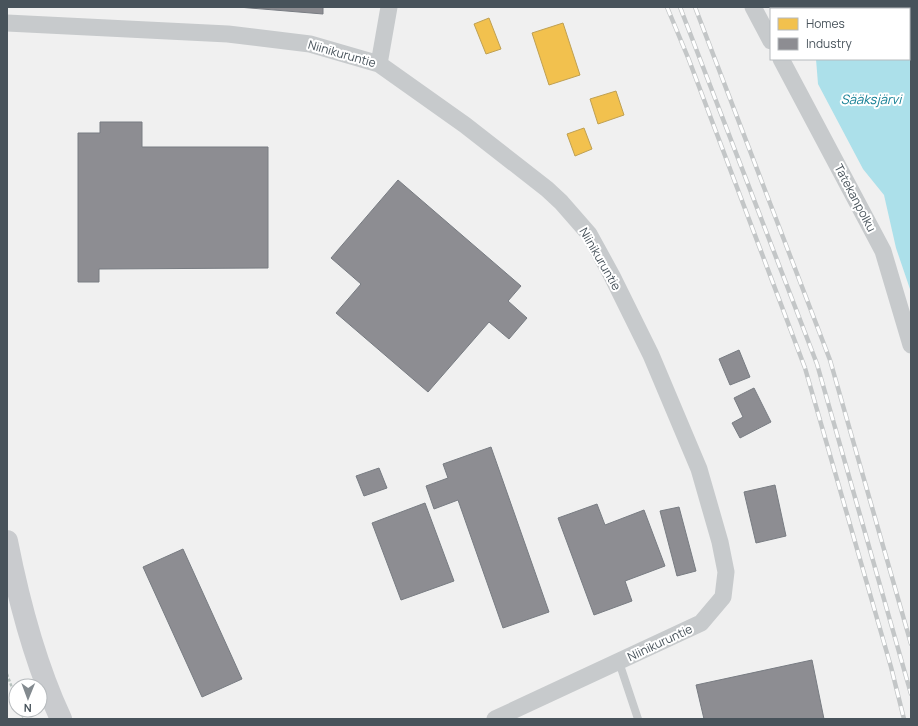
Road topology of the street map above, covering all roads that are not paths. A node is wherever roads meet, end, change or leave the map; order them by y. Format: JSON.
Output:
{"nodes":[{"id":1,"x":389,"y":7,"type":"edge"},
{"id":2,"x":753,"y":7,"type":"edge"},
{"id":3,"x":7,"y":23,"type":"edge"},
{"id":4,"x":770,"y":39,"type":"edge"},
{"id":5,"x":782,"y":60,"type":"edge"},
{"id":6,"x":379,"y":64,"type":"junction"},
{"id":7,"x":911,"y":345,"type":"edge"},
{"id":8,"x":7,"y":541,"type":"edge"},
{"id":9,"x":619,"y":662,"type":"junction"},
{"id":10,"x":61,"y":719,"type":"edge"},
{"id":11,"x":495,"y":719,"type":"edge"},
{"id":12,"x":638,"y":719,"type":"edge"}],
"edges":[{"from":1,"to":6,"type":"street"},
{"from":2,"to":4,"type":"street"},
{"from":3,"to":6,"type":"street","name":"Niinikuruntie"},
{"from":5,"to":7,"type":"street","name":"Tatekanpolku"},
{"from":6,"to":9,"type":"street","name":"Niinikuruntie"},
{"from":8,"to":10,"type":"main road"},
{"from":9,"to":11,"type":"street","name":"Niinikuruntie"},
{"from":9,"to":12,"type":"lane"}]}
